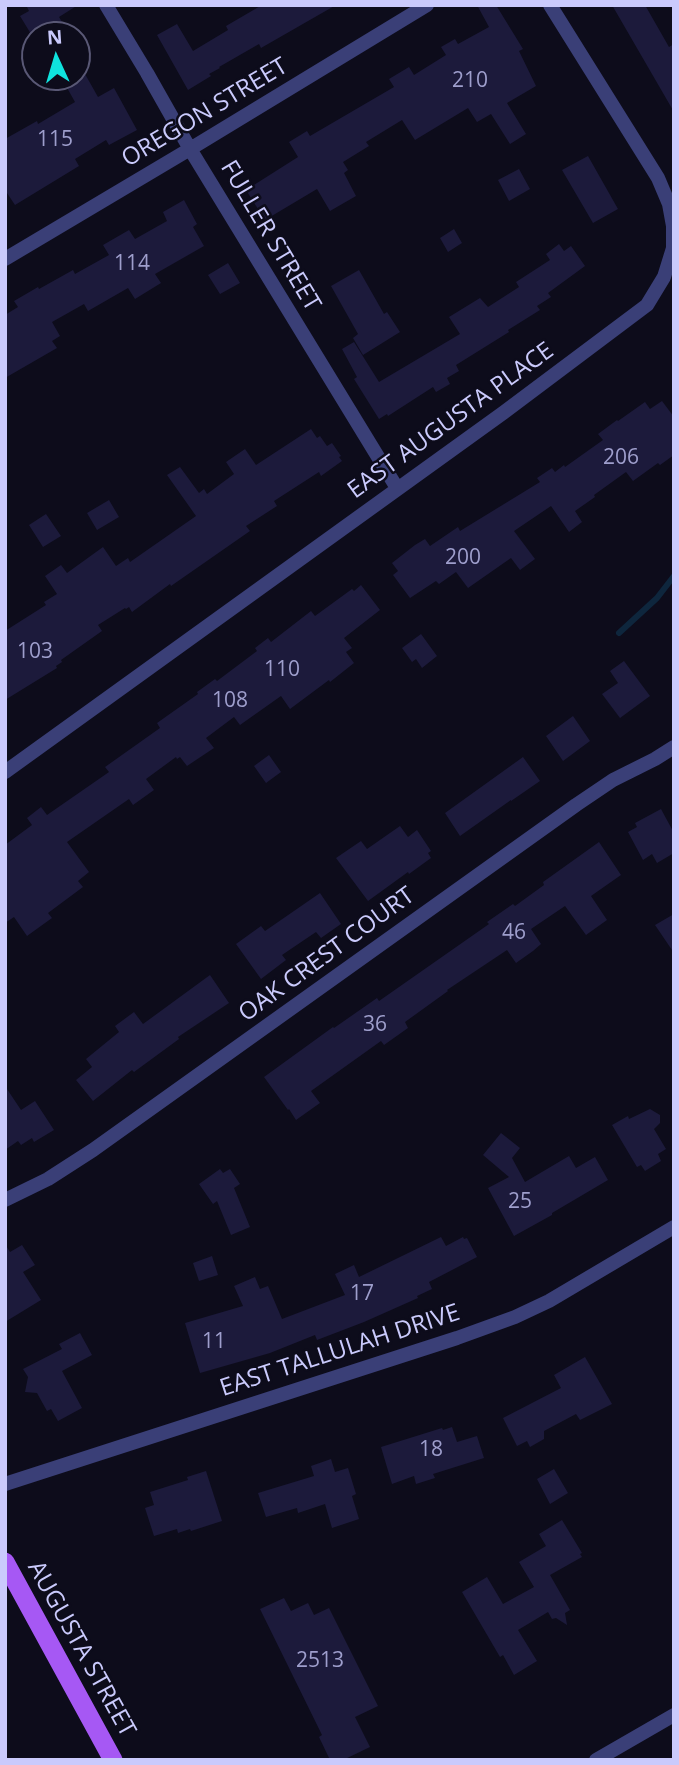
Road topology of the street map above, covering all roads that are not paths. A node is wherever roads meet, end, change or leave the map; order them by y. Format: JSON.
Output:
{"nodes":[{"id":1,"x":106,"y":5,"type":"edge"},
{"id":2,"x":427,"y":5,"type":"edge"},
{"id":3,"x":550,"y":5,"type":"edge"},
{"id":4,"x":190,"y":149,"type":"junction"},
{"id":5,"x":5,"y":259,"type":"edge"},
{"id":6,"x":397,"y":488,"type":"junction"},
{"id":7,"x":674,"y":747,"type":"edge"},
{"id":8,"x":5,"y":772,"type":"edge"},
{"id":9,"x":5,"y":1200,"type":"edge"},
{"id":10,"x":674,"y":1227,"type":"edge"},
{"id":11,"x":5,"y":1484,"type":"edge"},
{"id":12,"x":5,"y":1562,"type":"edge"},
{"id":13,"x":674,"y":1715,"type":"edge"},
{"id":14,"x":113,"y":1760,"type":"edge"},
{"id":15,"x":596,"y":1760,"type":"edge"}],
"edges":[{"from":1,"to":4,"type":"street","name":"FULLER STREET"},
{"from":2,"to":4,"type":"street","name":"OREGON STREET"},
{"from":3,"to":6,"type":"street","name":"EAST AUGUSTA PLACE"},
{"from":4,"to":5,"type":"street","name":"OREGON STREET"},
{"from":4,"to":6,"type":"street","name":"FULLER STREET"},
{"from":6,"to":8,"type":"street","name":"EAST AUGUSTA PLACE"},
{"from":7,"to":9,"type":"street","name":"OAK CREST COURT"},
{"from":10,"to":11,"type":"street","name":"EAST TALLULAH DRIVE"},
{"from":12,"to":14,"type":"main road","name":"AUGUSTA STREET"},
{"from":13,"to":15,"type":"street"}]}
